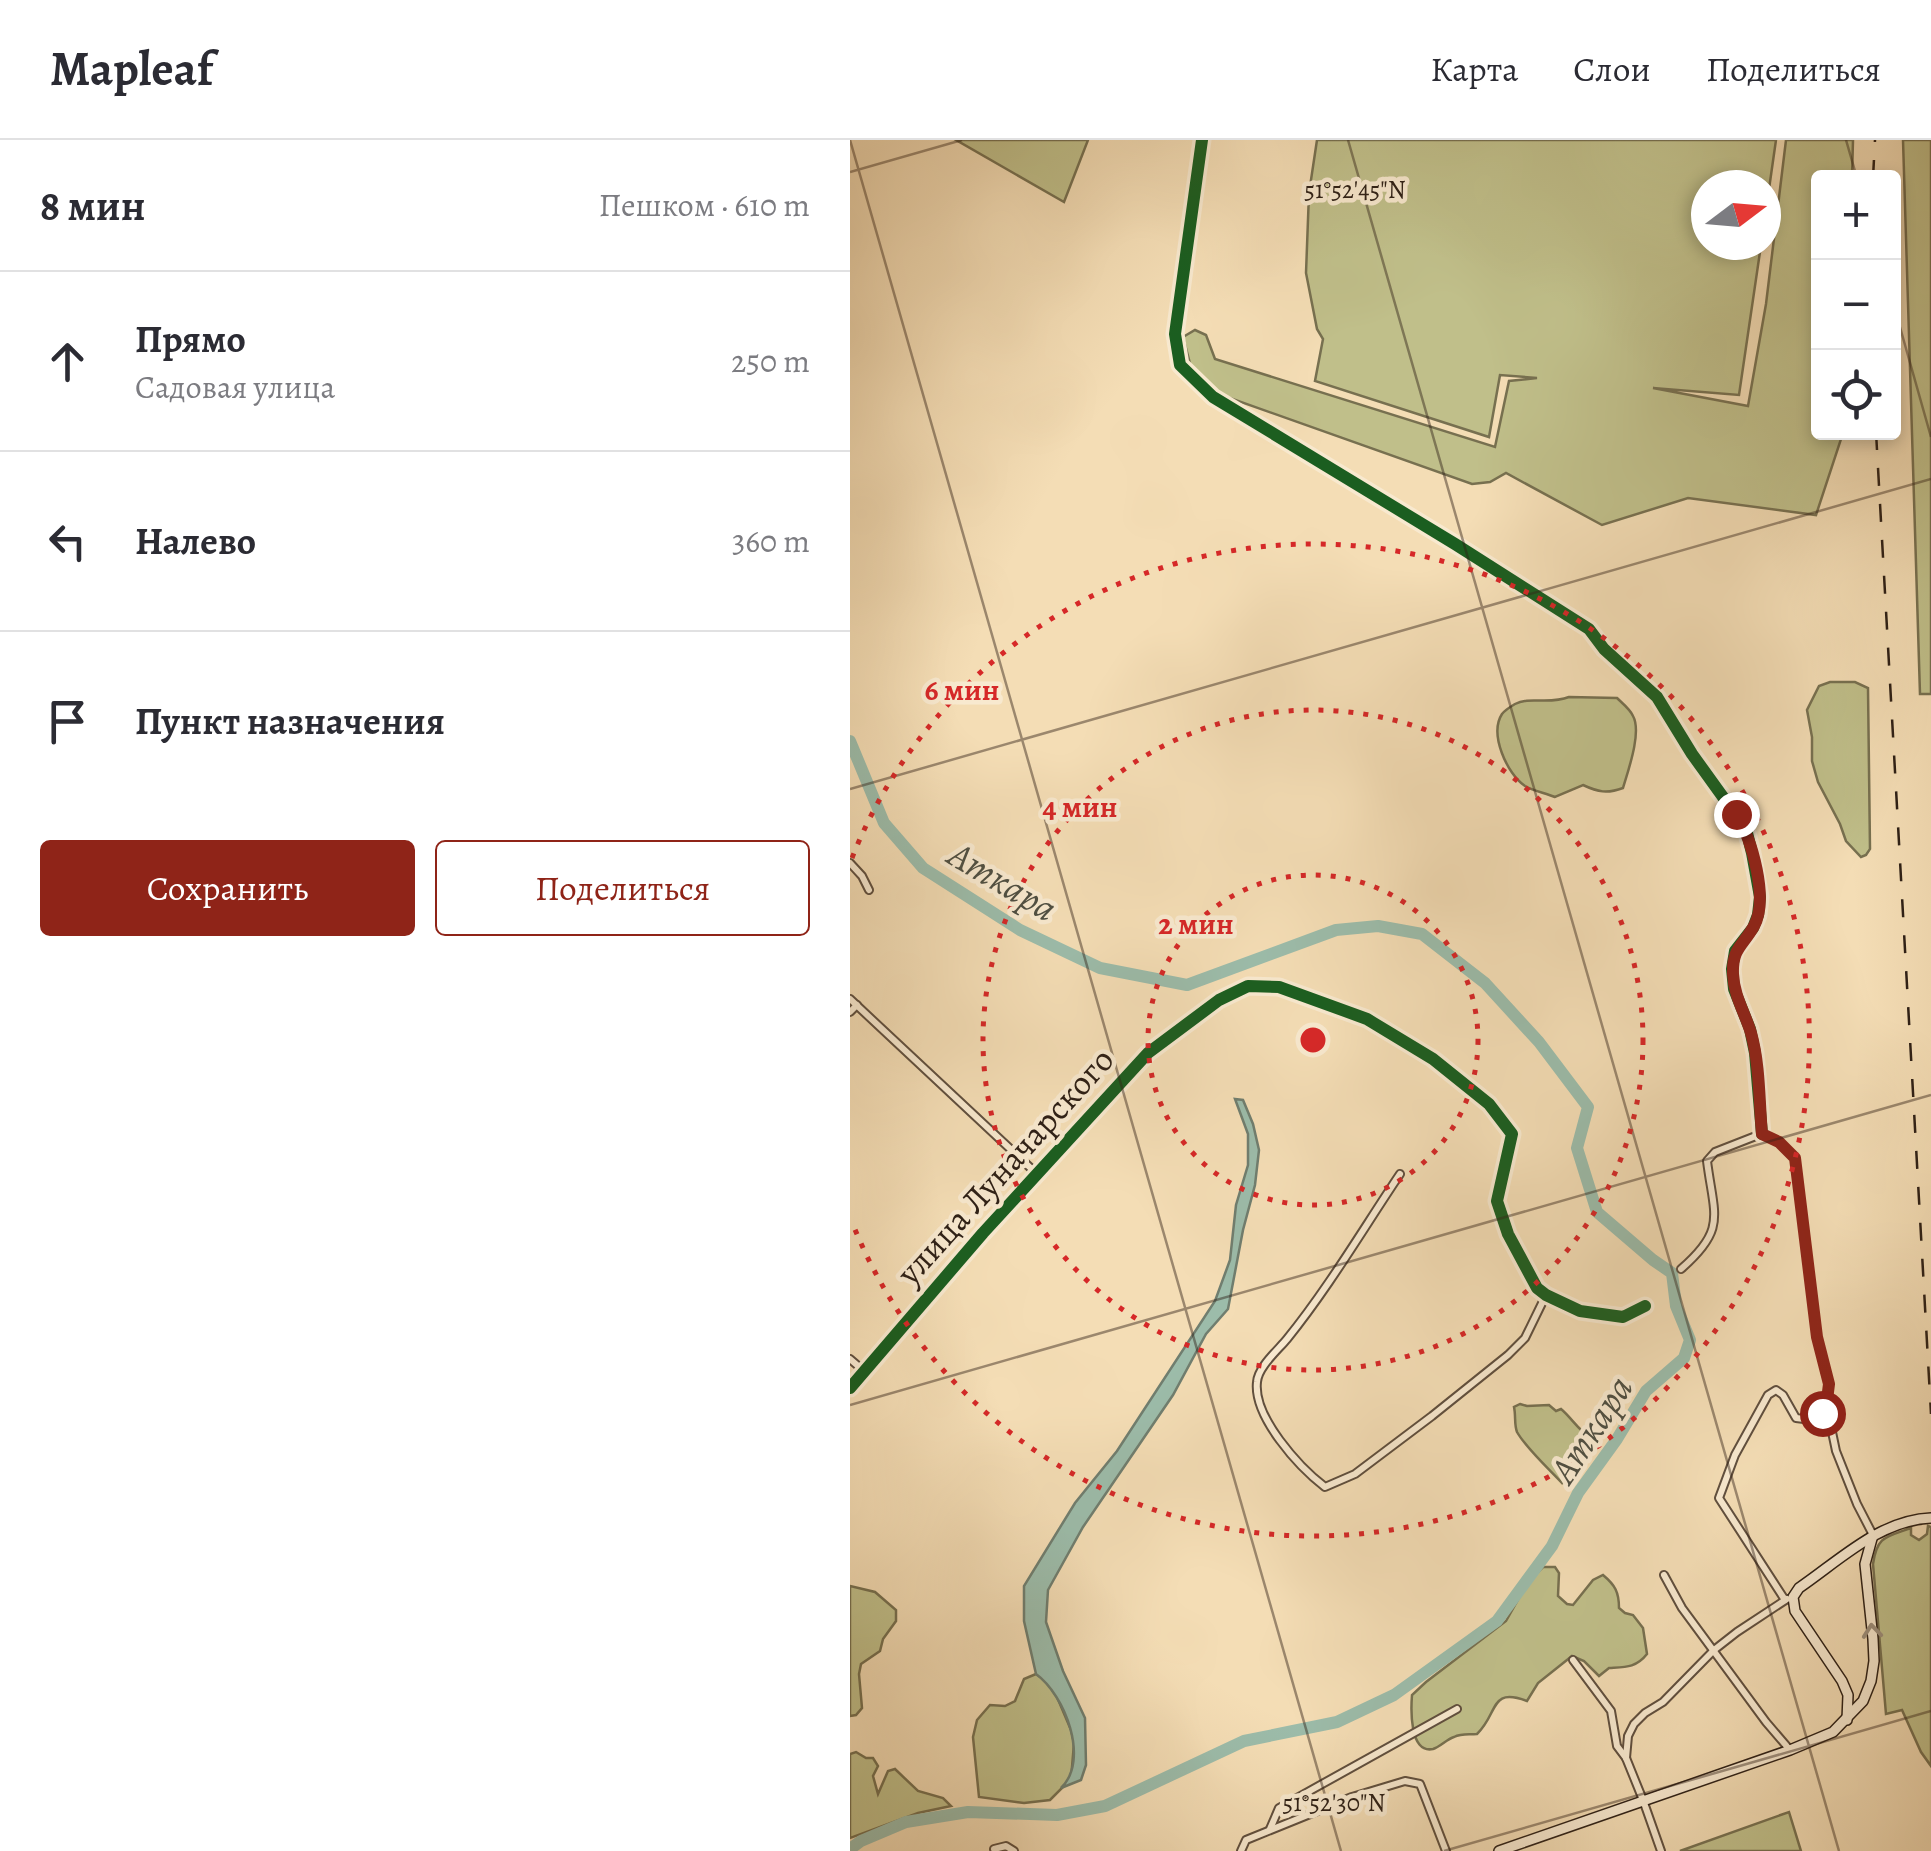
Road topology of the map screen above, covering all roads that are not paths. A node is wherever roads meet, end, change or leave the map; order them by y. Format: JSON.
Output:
{"nodes":[{"id":1,"x":1202,"y":140,"type":"edge"},
{"id":2,"x":850,"y":864,"type":"edge"},
{"id":3,"x":869,"y":890,"type":"dead end"},
{"id":4,"x":854,"y":1002,"type":"edge"},
{"id":5,"x":850,"y":1012,"type":"edge"},
{"id":6,"x":1762,"y":1134,"type":"junction"},
{"id":7,"x":1037,"y":1174,"type":"junction"},
{"id":8,"x":1400,"y":1174,"type":"dead end"},
{"id":9,"x":1681,"y":1269,"type":"dead end"},
{"id":10,"x":1546,"y":1295,"type":"junction"},
{"id":11,"x":1645,"y":1306,"type":"dead end"},
{"id":12,"x":850,"y":1358,"type":"edge"},
{"id":13,"x":864,"y":1371,"type":"junction"},
{"id":14,"x":850,"y":1388,"type":"edge"},
{"id":15,"x":1826,"y":1408,"type":"junction"},
{"id":16,"x":1931,"y":1518,"type":"edge"},
{"id":17,"x":1873,"y":1536,"type":"junction"},
{"id":18,"x":1664,"y":1575,"type":"dead end"},
{"id":19,"x":1789,"y":1598,"type":"junction"},
{"id":20,"x":1714,"y":1650,"type":"junction"},
{"id":21,"x":1573,"y":1660,"type":"dead end"},
{"id":22,"x":1458,"y":1709,"type":"dead end"},
{"id":23,"x":1847,"y":1720,"type":"junction"},
{"id":24,"x":1790,"y":1750,"type":"junction"},
{"id":25,"x":1626,"y":1758,"type":"junction"},
{"id":26,"x":1644,"y":1800,"type":"junction"},
{"id":27,"x":1269,"y":1830,"type":"junction"},
{"id":28,"x":994,"y":1848,"type":"dead end"},
{"id":29,"x":1014,"y":1851,"type":"edge"},
{"id":30,"x":1241,"y":1851,"type":"edge"},
{"id":31,"x":1446,"y":1851,"type":"edge"},
{"id":32,"x":1499,"y":1851,"type":"edge"},
{"id":33,"x":1661,"y":1851,"type":"edge"}],
"edges":[{"from":1,"to":6,"type":"street"},
{"from":2,"to":3,"type":"street"},
{"from":4,"to":5,"type":"street"},
{"from":4,"to":7,"type":"street"},
{"from":6,"to":9,"type":"street"},
{"from":6,"to":15,"type":"street"},
{"from":7,"to":10,"type":"street","name":"улица Луначарского"},
{"from":7,"to":13,"type":"street","name":"улица Луначарского"},
{"from":8,"to":10,"type":"street"},
{"from":10,"to":11,"type":"street"},
{"from":12,"to":13,"type":"street"},
{"from":13,"to":14,"type":"street","name":"улица Луначарского"},
{"from":15,"to":17,"type":"street"},
{"from":15,"to":19,"type":"street"},
{"from":16,"to":17,"type":"street"},
{"from":17,"to":19,"type":"street"},
{"from":23,"to":17,"type":"street","one_way":true},
{"from":18,"to":20,"type":"street"},
{"from":19,"to":20,"type":"street"},
{"from":19,"to":23,"type":"street"},
{"from":20,"to":24,"type":"street"},
{"from":20,"to":25,"type":"street"},
{"from":21,"to":25,"type":"street"},
{"from":22,"to":27,"type":"street"},
{"from":23,"to":24,"type":"street"},
{"from":24,"to":26,"type":"street"},
{"from":25,"to":26,"type":"street"},
{"from":26,"to":32,"type":"street"},
{"from":26,"to":33,"type":"street"},
{"from":27,"to":30,"type":"street"},
{"from":27,"to":31,"type":"street"},
{"from":28,"to":29,"type":"street"}]}
